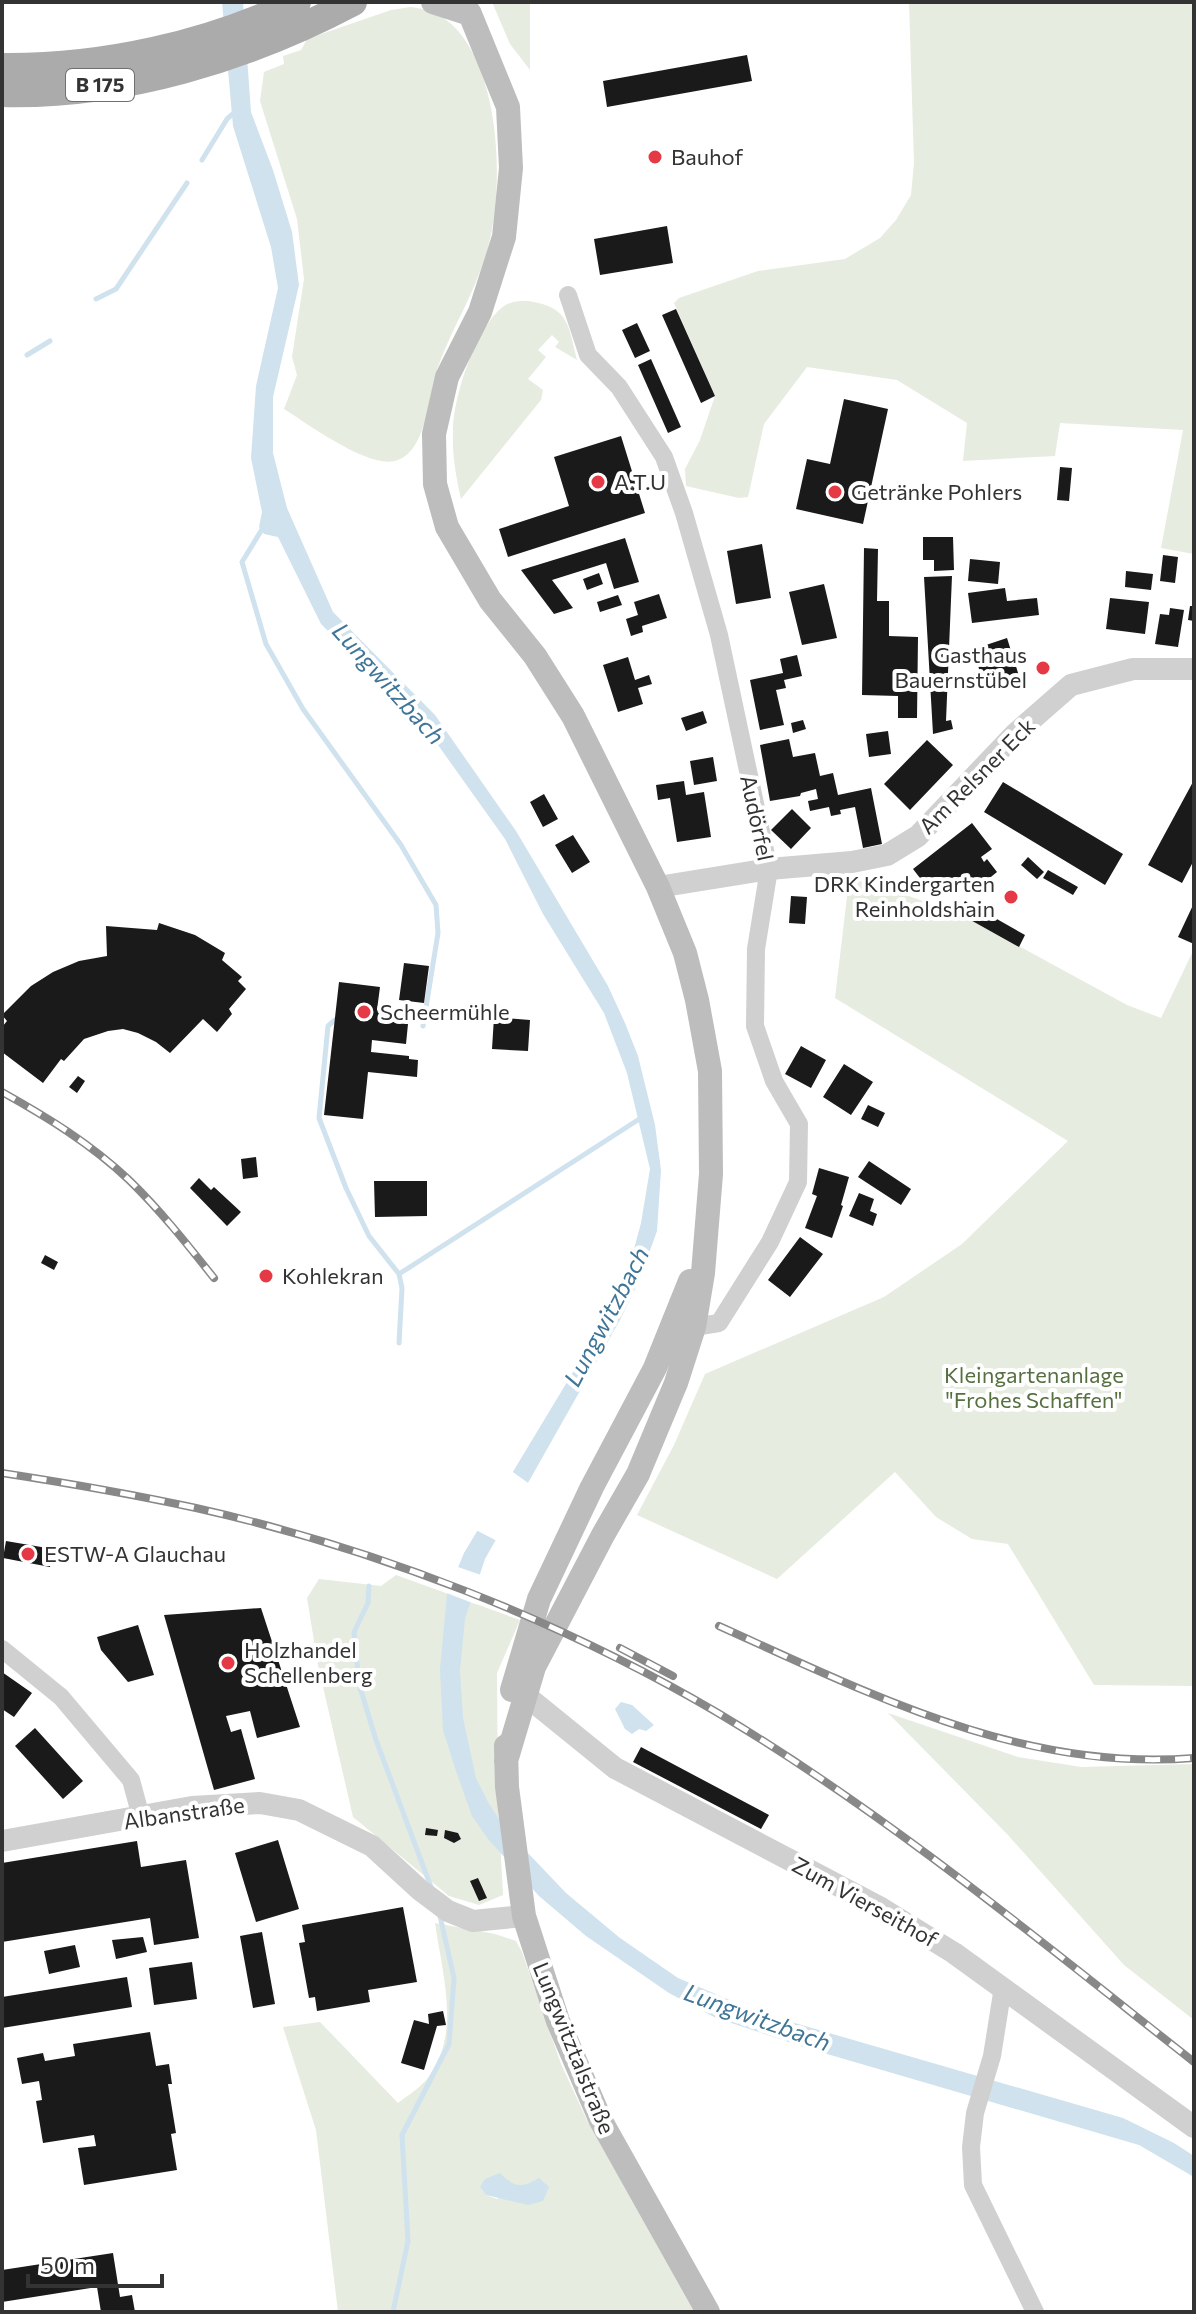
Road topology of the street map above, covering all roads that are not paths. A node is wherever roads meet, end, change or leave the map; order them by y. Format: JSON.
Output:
{"nodes":[{"id":1,"x":297,"y":2,"type":"edge"},
{"id":2,"x":353,"y":2,"type":"edge"},
{"id":3,"x":433,"y":2,"type":"edge"},
{"id":4,"x":466,"y":8,"type":"edge"},
{"id":5,"x":271,"y":28,"type":"junction"},
{"id":6,"x":194,"y":54,"type":"junction"},
{"id":7,"x":2,"y":67,"type":"edge"},
{"id":8,"x":2,"y":93,"type":"edge"},
{"id":9,"x":568,"y":295,"type":"dead end"},
{"id":10,"x":1194,"y":669,"type":"edge"},
{"id":11,"x":769,"y":869,"type":"junction"},
{"id":12,"x":658,"y":887,"type":"junction"},
{"id":13,"x":708,"y":1217,"type":"junction"},
{"id":14,"x":694,"y":1327,"type":"junction"},
{"id":15,"x":2,"y":1649,"type":"edge"},
{"id":16,"x":519,"y":1693,"type":"junction"},
{"id":17,"x":141,"y":1817,"type":"junction"},
{"id":18,"x":2,"y":1841,"type":"edge"},
{"id":19,"x":522,"y":1905,"type":"junction"},
{"id":20,"x":1003,"y":1987,"type":"junction"},
{"id":21,"x":1194,"y":2127,"type":"edge"},
{"id":22,"x":708,"y":2312,"type":"edge"},
{"id":23,"x":1035,"y":2312,"type":"edge"}],
"edges":[{"from":1,"to":5,"type":"main road","number":"B 175"},
{"from":2,"to":5,"type":"main road","number":"B 175"},
{"from":3,"to":4,"type":"main road"},
{"from":4,"to":12,"type":"main road"},
{"from":5,"to":6,"type":"main road","number":"B 175"},
{"from":6,"to":7,"type":"main road","number":"B 175"},
{"from":6,"to":8,"type":"main road","number":"B 175"},
{"from":9,"to":11,"type":"street","name":"Audörfel"},
{"from":10,"to":11,"type":"street","name":"Am Relsner Eck"},
{"from":11,"to":12,"type":"street","name":"Am Relsner Eck"},
{"from":11,"to":14,"type":"street","name":"Audörfel"},
{"from":12,"to":13,"type":"main road"},
{"from":13,"to":14,"type":"main road"},
{"from":13,"to":16,"type":"main road"},
{"from":14,"to":16,"type":"main road"},
{"from":15,"to":17,"type":"street"},
{"from":16,"to":19,"type":"main road","name":"Lungwitztalstraße"},
{"from":16,"to":20,"type":"street","name":"Zum Vierseithof"},
{"from":17,"to":18,"type":"street","name":"Albanstraße"},
{"from":17,"to":19,"type":"street","name":"Albanstraße"},
{"from":19,"to":22,"type":"main road","name":"Lungwitztalstraße"},
{"from":20,"to":21,"type":"street","name":"Zum Vierseithof"},
{"from":20,"to":23,"type":"street"}]}
